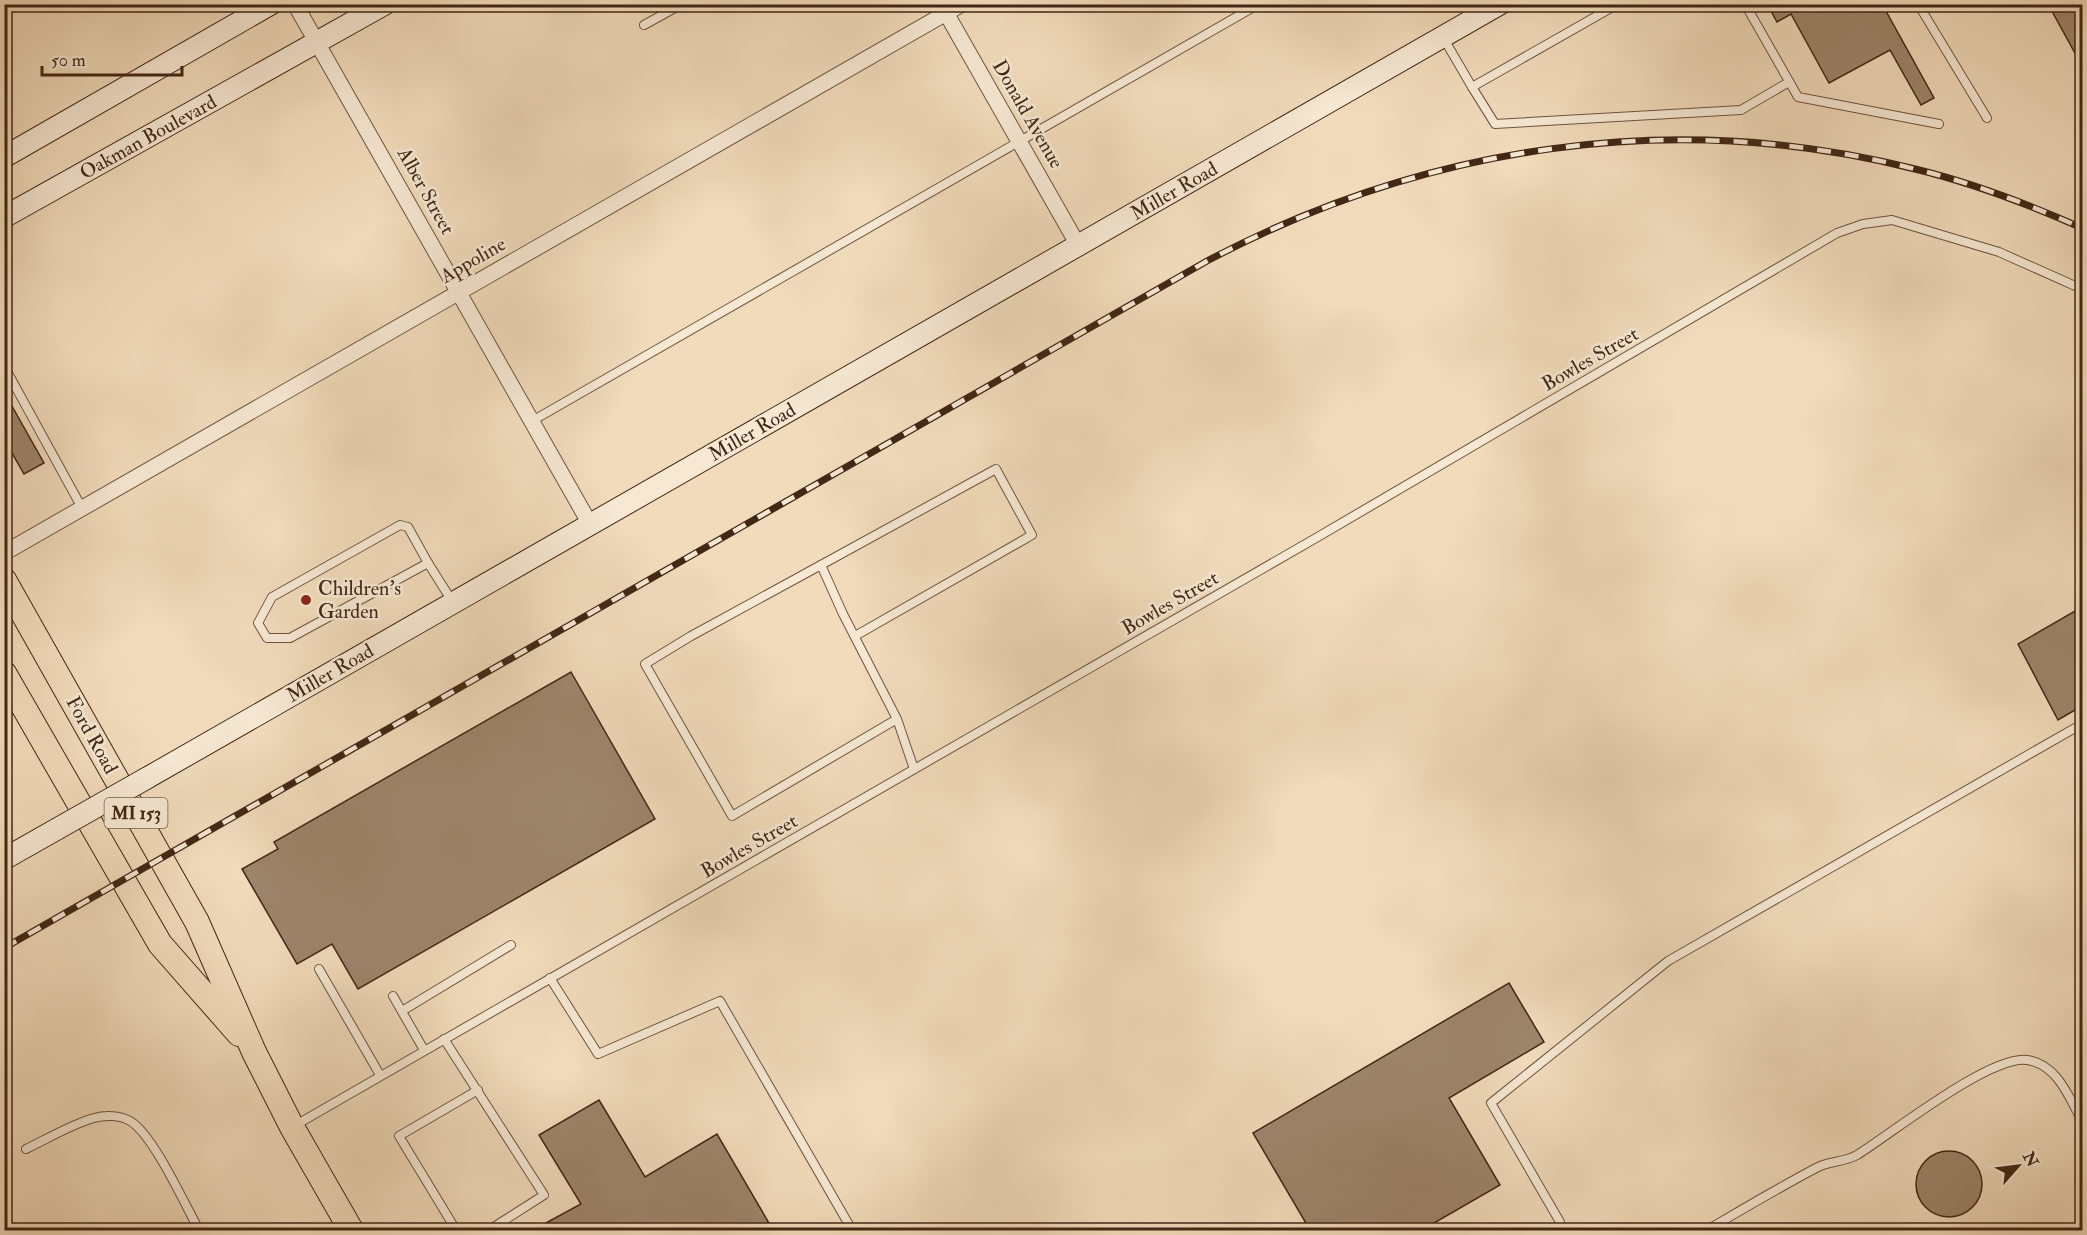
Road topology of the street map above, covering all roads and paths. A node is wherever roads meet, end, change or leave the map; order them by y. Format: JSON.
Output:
{"nodes":[{"id":1,"x":271,"y":4,"type":"edge"},
{"id":2,"x":295,"y":4,"type":"edge"},
{"id":3,"x":385,"y":4,"type":"edge"},
{"id":4,"x":682,"y":4,"type":"edge"},
{"id":5,"x":962,"y":4,"type":"edge"},
{"id":6,"x":1259,"y":4,"type":"edge"},
{"id":7,"x":1500,"y":4,"type":"edge"},
{"id":8,"x":1618,"y":4,"type":"edge"},
{"id":9,"x":1745,"y":4,"type":"edge"},
{"id":10,"x":1918,"y":4,"type":"edge"},
{"id":11,"x":943,"y":9,"type":"edge"},
{"id":12,"x":644,"y":25,"type":"dead end"},
{"id":13,"x":1443,"y":38,"type":"junction"},
{"id":14,"x":317,"y":42,"type":"junction"},
{"id":15,"x":1789,"y":82,"type":"junction"},
{"id":16,"x":1472,"y":87,"type":"junction"},
{"id":17,"x":1987,"y":118,"type":"dead end"},
{"id":18,"x":1939,"y":124,"type":"dead end"},
{"id":19,"x":1019,"y":142,"type":"junction"},
{"id":20,"x":4,"y":157,"type":"edge"},
{"id":21,"x":4,"y":217,"type":"edge"},
{"id":22,"x":1078,"y":245,"type":"junction"},
{"id":23,"x":2082,"y":289,"type":"edge"},
{"id":24,"x":459,"y":292,"type":"junction"},
{"id":25,"x":4,"y":366,"type":"edge"},
{"id":26,"x":532,"y":421,"type":"junction"},
{"id":27,"x":82,"y":508,"type":"junction"},
{"id":28,"x":590,"y":524,"type":"junction"},
{"id":29,"x":4,"y":553,"type":"edge"},
{"id":30,"x":428,"y":563,"type":"junction"},
{"id":31,"x":821,"y":565,"type":"junction"},
{"id":32,"x":4,"y":580,"type":"edge"},
{"id":33,"x":453,"y":603,"type":"junction"},
{"id":34,"x":855,"y":636,"type":"junction"},
{"id":35,"x":4,"y":673,"type":"edge"},
{"id":36,"x":897,"y":719,"type":"junction"},
{"id":37,"x":2082,"y":724,"type":"edge"},
{"id":38,"x":914,"y":770,"type":"junction"},
{"id":39,"x":4,"y":859,"type":"edge"},
{"id":40,"x":511,"y":945,"type":"dead end"},
{"id":41,"x":319,"y":969,"type":"dead end"},
{"id":42,"x":550,"y":978,"type":"junction"},
{"id":43,"x":393,"y":996,"type":"dead end"},
{"id":44,"x":402,"y":1011,"type":"junction"},
{"id":45,"x":444,"y":1039,"type":"junction"},
{"id":46,"x":424,"y":1050,"type":"junction"},
{"id":47,"x":254,"y":1052,"type":"junction"},
{"id":48,"x":380,"y":1075,"type":"junction"},
{"id":49,"x":478,"y":1090,"type":"junction"},
{"id":50,"x":2082,"y":1121,"type":"edge"},
{"id":51,"x":292,"y":1127,"type":"junction"},
{"id":52,"x":26,"y":1149,"type":"dead end"},
{"id":53,"x":1560,"y":1222,"type":"dead end"},
{"id":54,"x":199,"y":1230,"type":"edge"},
{"id":55,"x":351,"y":1230,"type":"edge"},
{"id":56,"x":456,"y":1230,"type":"edge"},
{"id":57,"x":489,"y":1230,"type":"edge"},
{"id":58,"x":852,"y":1230,"type":"edge"},
{"id":59,"x":1707,"y":1230,"type":"edge"}],
"edges":[{"from":1,"to":20,"type":"street"},
{"from":2,"to":14,"type":"street","name":"Alber Street"},
{"from":3,"to":14,"type":"street","name":"Oakman Boulevard"},
{"from":4,"to":12,"type":"lane"},
{"from":5,"to":11,"type":"street","name":"Appoline"},
{"from":6,"to":19,"type":"lane"},
{"from":7,"to":13,"type":"street","name":"Miller Road"},
{"from":8,"to":16,"type":"lane"},
{"from":9,"to":15,"type":"lane"},
{"from":10,"to":17,"type":"lane"},
{"from":11,"to":19,"type":"street","name":"Donald Avenue"},
{"from":11,"to":24,"type":"street","name":"Appoline"},
{"from":13,"to":16,"type":"lane"},
{"from":13,"to":22,"type":"street","name":"Miller Road"},
{"from":14,"to":21,"type":"street","name":"Oakman Boulevard"},
{"from":14,"to":24,"type":"street","name":"Alber Street"},
{"from":15,"to":16,"type":"lane"},
{"from":15,"to":18,"type":"lane"},
{"from":19,"to":22,"type":"street","name":"Donald Avenue"},
{"from":19,"to":26,"type":"lane"},
{"from":22,"to":28,"type":"street","name":"Miller Road"},
{"from":23,"to":38,"type":"lane","name":"Bowles Street"},
{"from":24,"to":26,"type":"street","name":"Alber Street"},
{"from":24,"to":27,"type":"street","name":"Appoline"},
{"from":25,"to":27,"type":"lane"},
{"from":26,"to":28,"type":"street","name":"Alber Street"},
{"from":27,"to":29,"type":"street","name":"Appoline"},
{"from":28,"to":33,"type":"street","name":"Miller Road"},
{"from":30,"to":30,"type":"lane"},
{"from":30,"to":33,"type":"lane"},
{"from":31,"to":34,"type":"lane"},
{"from":31,"to":34,"type":"lane"},
{"from":31,"to":36,"type":"lane"},
{"from":32,"to":47,"type":"main road","name":"Ford Road","number":"MI 153"},
{"from":33,"to":39,"type":"street","name":"Miller Road","bridge":true},
{"from":34,"to":36,"type":"lane"},
{"from":35,"to":47,"type":"main road","name":"Ford Road","number":"MI 153"},
{"from":36,"to":38,"type":"lane"},
{"from":37,"to":53,"type":"lane"},
{"from":38,"to":42,"type":"lane","name":"Bowles Street"},
{"from":40,"to":44,"type":"lane"},
{"from":41,"to":48,"type":"lane"},
{"from":42,"to":45,"type":"lane","name":"Bowles Street"},
{"from":42,"to":58,"type":"lane"},
{"from":43,"to":44,"type":"lane"},
{"from":44,"to":46,"type":"lane"},
{"from":45,"to":46,"type":"lane","name":"Bowles Street"},
{"from":45,"to":49,"type":"lane"},
{"from":46,"to":48,"type":"lane","name":"Bowles Street"},
{"from":47,"to":51,"type":"main road","name":"Ford Road","number":"MI 153"},
{"from":48,"to":51,"type":"lane","name":"Bowles Street"},
{"from":49,"to":56,"type":"lane"},
{"from":49,"to":57,"type":"lane"},
{"from":50,"to":59,"type":"lane"},
{"from":51,"to":55,"type":"main road","name":"Ford Road","number":"MI 153"},
{"from":52,"to":54,"type":"lane"}]}
